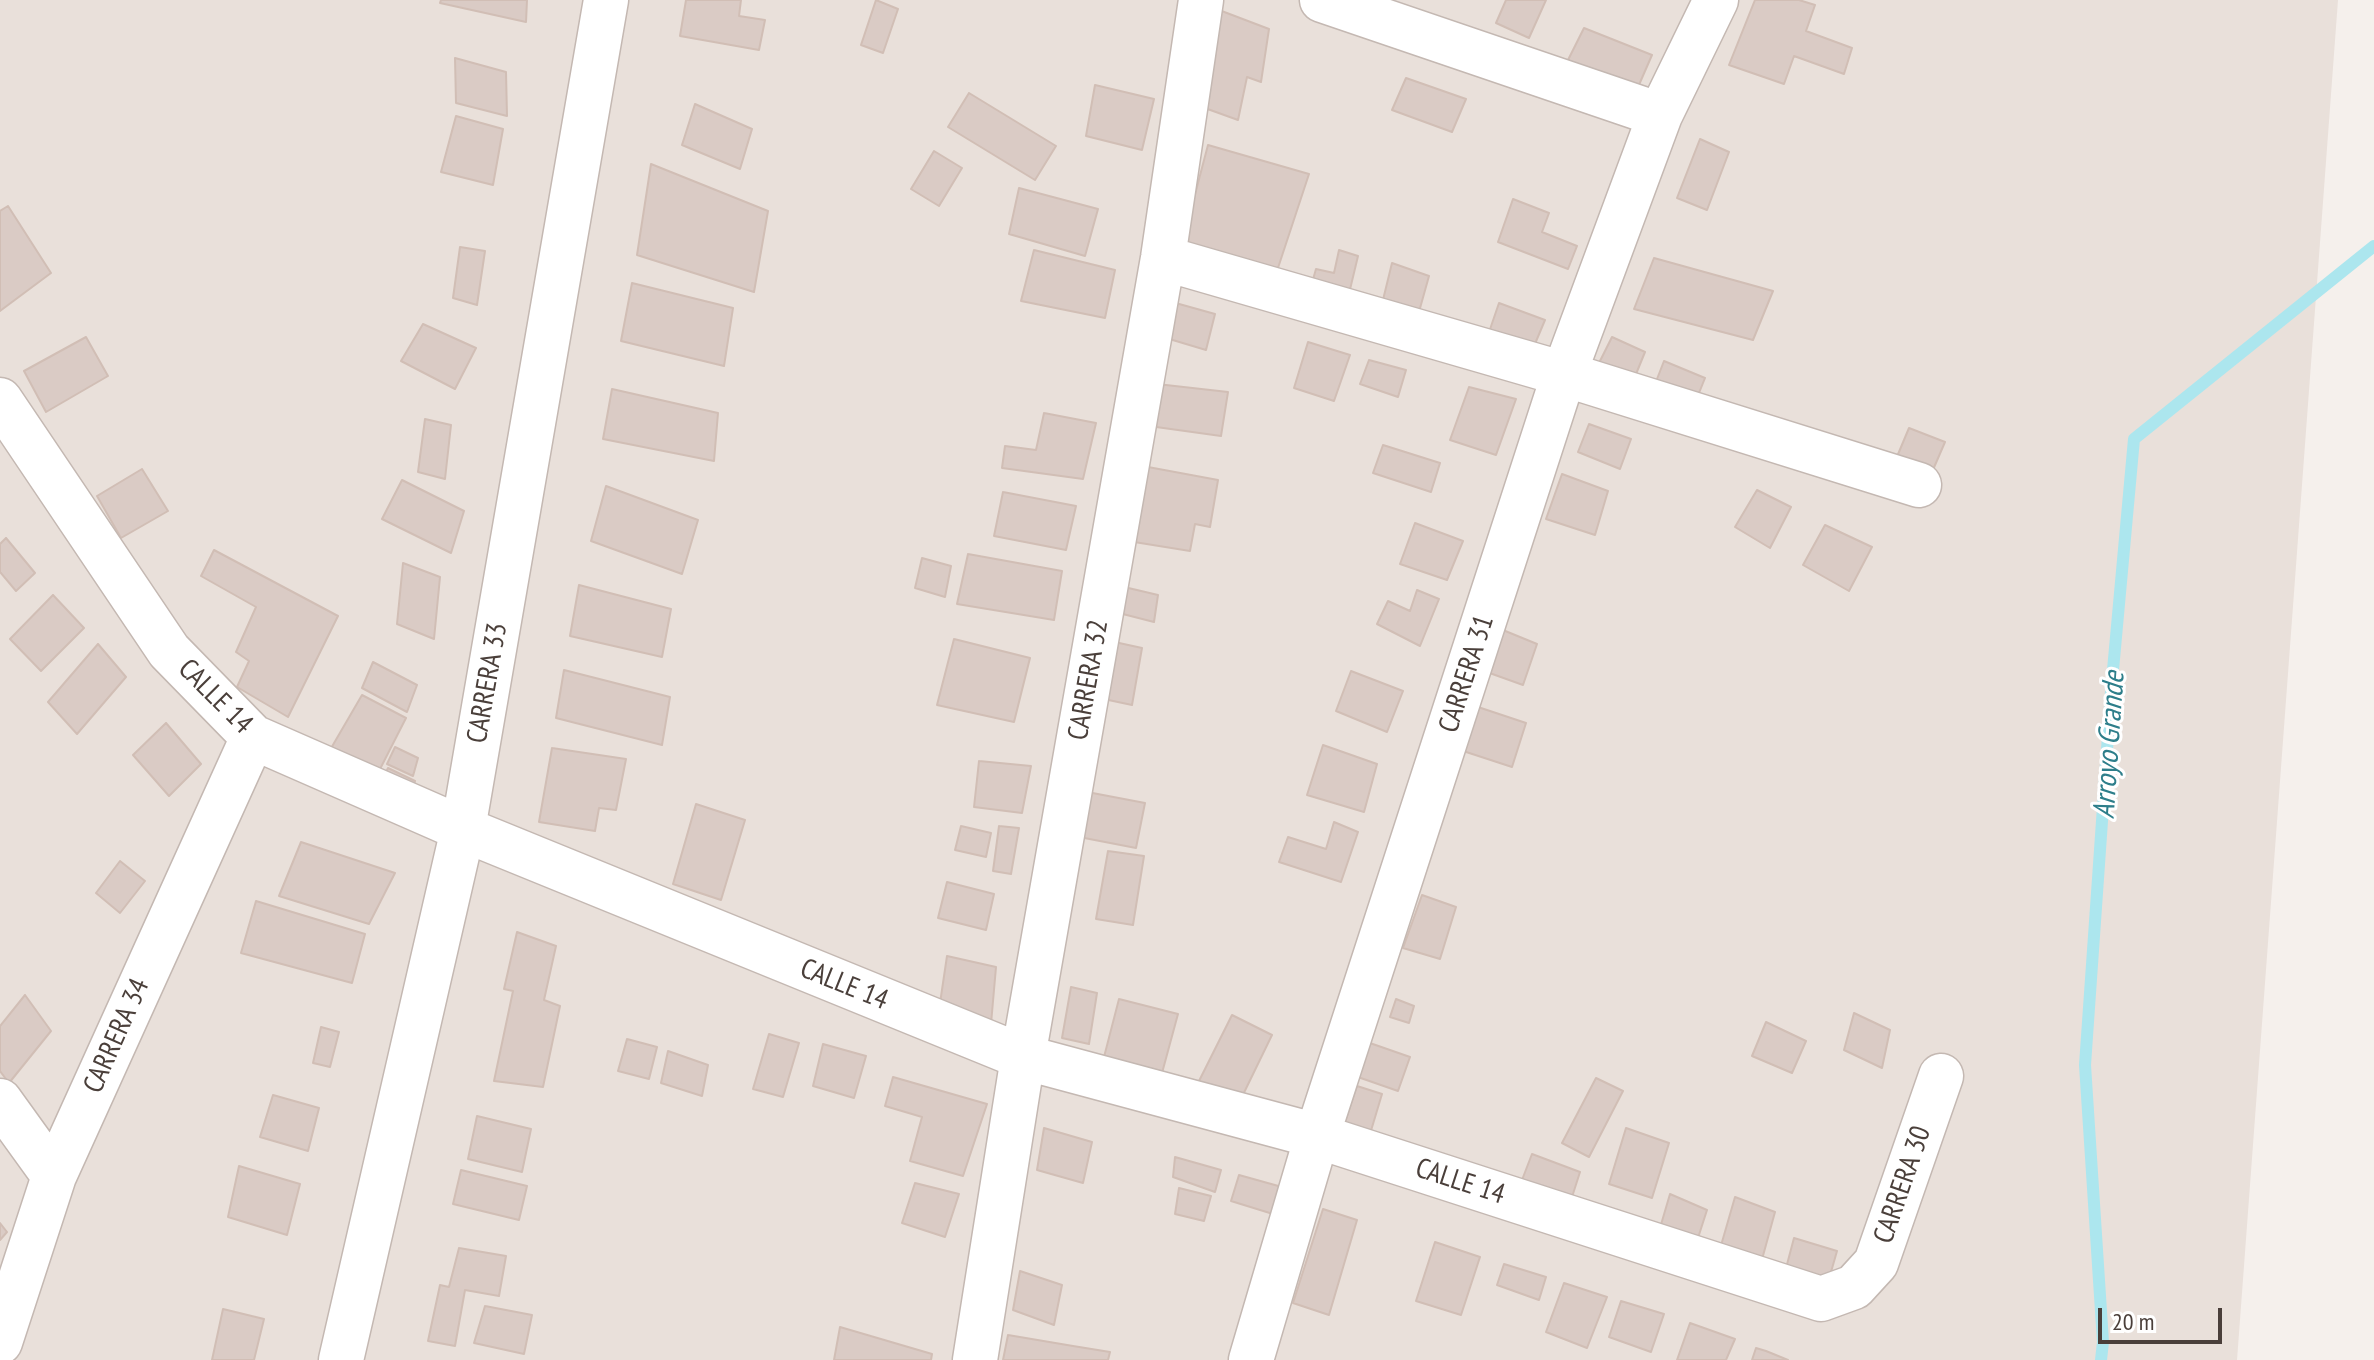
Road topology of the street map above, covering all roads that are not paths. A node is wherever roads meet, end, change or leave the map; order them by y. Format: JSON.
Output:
{"nodes":[{"id":1,"x":606,"y":0,"type":"edge"},
{"id":2,"x":1201,"y":0,"type":"edge"},
{"id":3,"x":1322,"y":0,"type":"edge"},
{"id":4,"x":1716,"y":0,"type":"edge"},
{"id":5,"x":1660,"y":115,"type":"junction"},
{"id":6,"x":1163,"y":258,"type":"junction"},
{"id":7,"x":1564,"y":374,"type":"junction"},
{"id":8,"x":0,"y":400,"type":"edge"},
{"id":9,"x":1919,"y":485,"type":"dead end"},
{"id":10,"x":253,"y":737,"type":"junction"},
{"id":11,"x":463,"y":829,"type":"junction"},
{"id":12,"x":1023,"y":1057,"type":"junction"},
{"id":13,"x":1941,"y":1076,"type":"dead end"},
{"id":14,"x":0,"y":1101,"type":"edge"},
{"id":15,"x":1317,"y":1136,"type":"junction"},
{"id":16,"x":54,"y":1176,"type":"junction"},
{"id":17,"x":1854,"y":1287,"type":"joint"},
{"id":18,"x":0,"y":1342,"type":"edge"},
{"id":19,"x":341,"y":1360,"type":"edge"},
{"id":20,"x":975,"y":1360,"type":"edge"},
{"id":21,"x":1251,"y":1360,"type":"edge"}],
"edges":[{"from":1,"to":11,"type":"street","name":"CARRERA 33"},
{"from":2,"to":6,"type":"street","name":"CARRERA 32"},
{"from":3,"to":5,"type":"street"},
{"from":4,"to":5,"type":"street","name":"CARRERA 31"},
{"from":5,"to":7,"type":"street","name":"CARRERA 31"},
{"from":6,"to":7,"type":"street"},
{"from":6,"to":12,"type":"street","name":"CARRERA 32"},
{"from":7,"to":9,"type":"street"},
{"from":7,"to":15,"type":"street","name":"CARRERA 31"},
{"from":8,"to":10,"type":"street","name":"CALLE 14"},
{"from":10,"to":11,"type":"street","name":"CALLE 14"},
{"from":10,"to":16,"type":"street","name":"CARRERA 34"},
{"from":11,"to":12,"type":"street","name":"CALLE 14"},
{"from":11,"to":19,"type":"street","name":"CARRERA 33"},
{"from":12,"to":15,"type":"street","name":"CALLE 14"},
{"from":12,"to":20,"type":"street","name":"CARRERA 32"},
{"from":13,"to":17,"type":"street","name":"CARRERA 30"},
{"from":14,"to":16,"type":"street"},
{"from":15,"to":17,"type":"street","name":"CALLE 14"},
{"from":15,"to":21,"type":"street","name":"CARRERA 31"},
{"from":16,"to":18,"type":"street","name":"CARRERA 34"}]}
